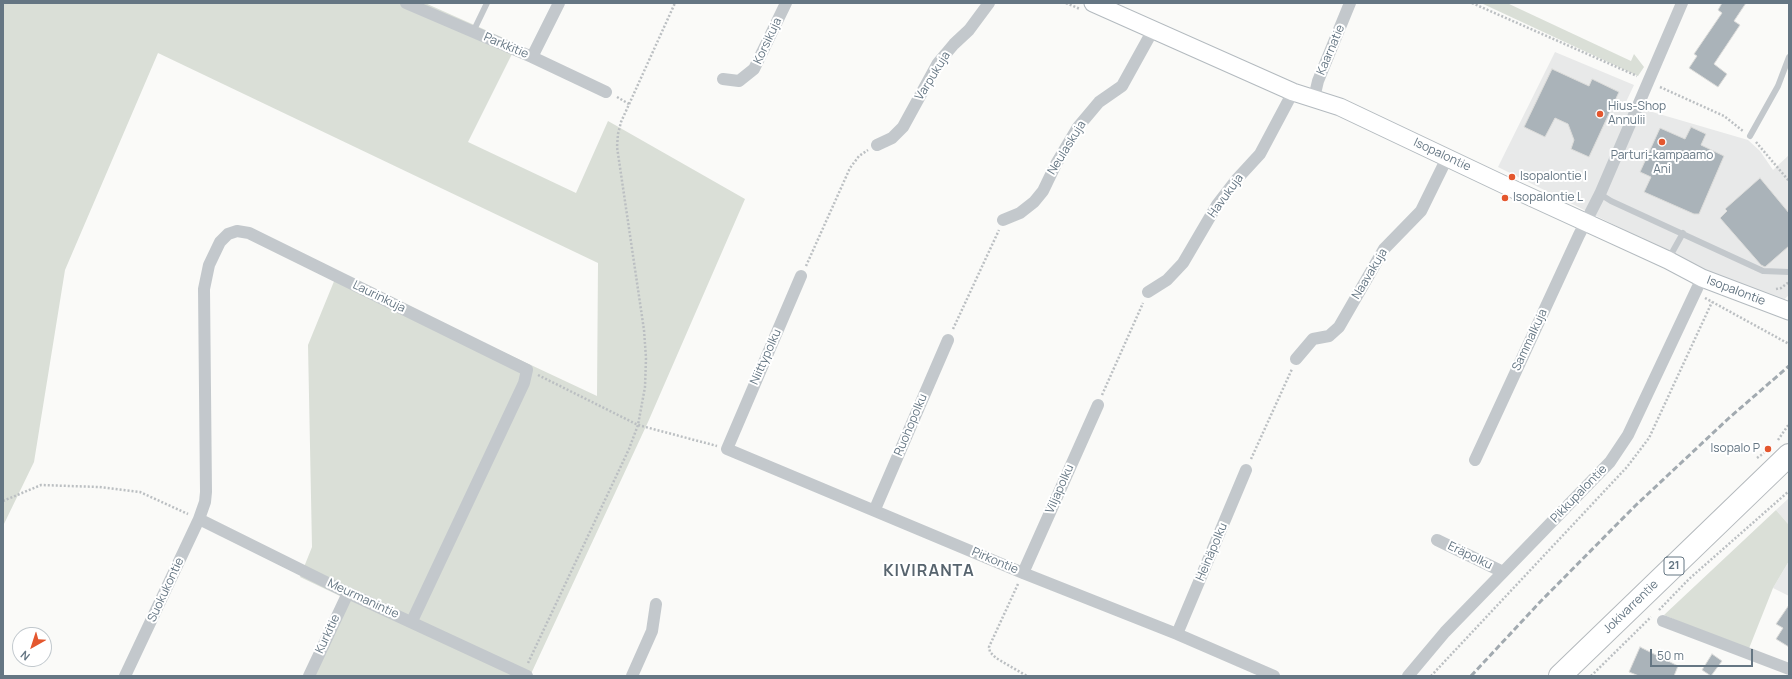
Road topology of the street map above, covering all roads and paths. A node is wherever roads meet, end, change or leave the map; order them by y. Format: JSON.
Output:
{"nodes":[{"id":1,"x":406,"y":3,"type":"edge"},
{"id":2,"x":487,"y":3,"type":"edge"},
{"id":3,"x":559,"y":3,"type":"edge"},
{"id":4,"x":675,"y":3,"type":"edge"},
{"id":5,"x":786,"y":3,"type":"edge"},
{"id":6,"x":989,"y":3,"type":"edge"},
{"id":7,"x":1092,"y":3,"type":"edge"},
{"id":8,"x":1350,"y":3,"type":"edge"},
{"id":9,"x":1472,"y":3,"type":"edge"},
{"id":10,"x":1682,"y":3,"type":"edge"},
{"id":11,"x":1153,"y":30,"type":"junction"},
{"id":12,"x":473,"y":32,"type":"junction"},
{"id":13,"x":532,"y":57,"type":"junction"},
{"id":14,"x":1789,"y":58,"type":"edge"},
{"id":15,"x":723,"y":79,"type":"dead end"},
{"id":16,"x":1648,"y":81,"type":"junction"},
{"id":17,"x":606,"y":92,"type":"dead end"},
{"id":18,"x":1293,"y":92,"type":"junction"},
{"id":19,"x":1314,"y":98,"type":"junction"},
{"id":20,"x":1750,"y":136,"type":"junction"},
{"id":21,"x":877,"y":145,"type":"joint"},
{"id":22,"x":1447,"y":158,"type":"junction"},
{"id":23,"x":1789,"y":181,"type":"edge"},
{"id":24,"x":1600,"y":194,"type":"junction"},
{"id":25,"x":1003,"y":220,"type":"joint"},
{"id":26,"x":1586,"y":221,"type":"junction"},
{"id":27,"x":1683,"y":233,"type":"junction"},
{"id":28,"x":1668,"y":260,"type":"junction"},
{"id":29,"x":1789,"y":272,"type":"edge"},
{"id":30,"x":801,"y":276,"type":"joint"},
{"id":31,"x":1699,"y":284,"type":"junction"},
{"id":32,"x":1148,"y":292,"type":"joint"},
{"id":33,"x":1789,"y":311,"type":"edge"},
{"id":34,"x":948,"y":340,"type":"joint"},
{"id":35,"x":1789,"y":344,"type":"edge"},
{"id":36,"x":1296,"y":359,"type":"joint"},
{"id":37,"x":527,"y":370,"type":"junction"},
{"id":38,"x":1098,"y":405,"type":"joint"},
{"id":39,"x":1789,"y":424,"type":"edge"},
{"id":40,"x":638,"y":425,"type":"junction"},
{"id":41,"x":729,"y":443,"type":"junction"},
{"id":42,"x":1784,"y":447,"type":"edge"},
{"id":43,"x":1475,"y":460,"type":"dead end"},
{"id":44,"x":1246,"y":470,"type":"joint"},
{"id":45,"x":1789,"y":491,"type":"edge"},
{"id":46,"x":3,"y":501,"type":"edge"},
{"id":47,"x":205,"y":502,"type":"joint"},
{"id":48,"x":875,"y":509,"type":"junction"},
{"id":49,"x":199,"y":519,"type":"junction"},
{"id":50,"x":1437,"y":540,"type":"dead end"},
{"id":51,"x":1504,"y":572,"type":"junction"},
{"id":52,"x":1023,"y":573,"type":"junction"},
{"id":53,"x":348,"y":593,"type":"junction"},
{"id":54,"x":656,"y":604,"type":"dead end"},
{"id":55,"x":1658,"y":615,"type":"junction"},
{"id":56,"x":412,"y":621,"type":"junction"},
{"id":57,"x":1177,"y":634,"type":"junction"},
{"id":58,"x":1789,"y":669,"type":"edge"},
{"id":59,"x":525,"y":675,"type":"edge"},
{"id":60,"x":125,"y":676,"type":"edge"},
{"id":61,"x":308,"y":676,"type":"edge"},
{"id":62,"x":632,"y":676,"type":"edge"},
{"id":63,"x":1027,"y":676,"type":"edge"},
{"id":64,"x":1274,"y":676,"type":"edge"},
{"id":65,"x":1408,"y":676,"type":"edge"},
{"id":66,"x":1560,"y":676,"type":"edge"},
{"id":67,"x":1591,"y":676,"type":"edge"}],
"edges":[{"from":1,"to":12,"type":"street","name":"Parkkitie"},
{"from":2,"to":12,"type":"lane"},
{"from":3,"to":13,"type":"street"},
{"from":4,"to":40,"type":"path"},
{"from":5,"to":15,"type":"street","name":"Korsikuja"},
{"from":6,"to":21,"type":"street","name":"Varpukuja"},
{"from":7,"to":11,"type":"street","name":"Isopalontie"},
{"from":8,"to":19,"type":"street","name":"Kaarnatie"},
{"from":9,"to":16,"type":"path"},
{"from":10,"to":16,"type":"street","name":"Sammalkuja"},
{"from":11,"to":18,"type":"street","name":"Isopalontie"},
{"from":11,"to":25,"type":"street","name":"Neulaskuja"},
{"from":12,"to":13,"type":"street","name":"Parkkitie"},
{"from":13,"to":17,"type":"street","name":"Parkkitie"},
{"from":14,"to":20,"type":"lane"},
{"from":16,"to":20,"type":"path"},
{"from":16,"to":24,"type":"street","name":"Sammalkuja"},
{"from":18,"to":19,"type":"street","name":"Isopalontie"},
{"from":18,"to":32,"type":"street","name":"Havukuja"},
{"from":19,"to":22,"type":"street","name":"Isopalontie"},
{"from":20,"to":23,"type":"path"},
{"from":21,"to":30,"type":"path"},
{"from":22,"to":26,"type":"street","name":"Isopalontie"},
{"from":22,"to":36,"type":"street","name":"Naavakuja"},
{"from":24,"to":26,"type":"street","name":"Sammalkuja"},
{"from":24,"to":27,"type":"lane"},
{"from":25,"to":34,"type":"path"},
{"from":26,"to":28,"type":"street","name":"Isopalontie"},
{"from":26,"to":43,"type":"street","name":"Sammalkuja"},
{"from":27,"to":28,"type":"lane"},
{"from":27,"to":29,"type":"lane"},
{"from":28,"to":31,"type":"street","name":"Isopalontie"},
{"from":30,"to":41,"type":"street","name":"Niittypolku"},
{"from":31,"to":33,"type":"street","name":"Isopalontie"},
{"from":31,"to":35,"type":"path"},
{"from":31,"to":51,"type":"street","name":"Pikkupalontie"},
{"from":32,"to":38,"type":"path"},
{"from":34,"to":48,"type":"street","name":"Ruohopolku"},
{"from":36,"to":44,"type":"path"},
{"from":37,"to":40,"type":"path"},
{"from":37,"to":47,"type":"street","name":"Laurinkuja"},
{"from":37,"to":56,"type":"street"},
{"from":38,"to":52,"type":"street","name":"Viljapolku"},
{"from":39,"to":42,"type":"path"},
{"from":40,"to":41,"type":"path"},
{"from":40,"to":59,"type":"path"},
{"from":41,"to":48,"type":"street","name":"Pirkontie"},
{"from":42,"to":66,"type":"highway","name":"Jokivarrentie","number":"21"},
{"from":44,"to":57,"type":"street","name":"Heinäpolku"},
{"from":45,"to":55,"type":"path"},
{"from":46,"to":49,"type":"path"},
{"from":47,"to":49,"type":"street","name":"Suokukontie"},
{"from":48,"to":52,"type":"street","name":"Pirkontie"},
{"from":49,"to":53,"type":"street","name":"Meurmanintie"},
{"from":49,"to":60,"type":"street","name":"Suokukontie"},
{"from":50,"to":51,"type":"street","name":"Eräpolku"},
{"from":51,"to":65,"type":"street","name":"Pikkupalontie"},
{"from":52,"to":57,"type":"street","name":"Pirkontie"},
{"from":52,"to":63,"type":"path"},
{"from":53,"to":56,"type":"street","name":"Meurmanintie"},
{"from":53,"to":61,"type":"street","name":"Kurkitie"},
{"from":54,"to":62,"type":"street"},
{"from":55,"to":58,"type":"street"},
{"from":55,"to":67,"type":"path"},
{"from":56,"to":59,"type":"street","name":"Meurmanintie"},
{"from":57,"to":64,"type":"street","name":"Pirkontie"}]}
